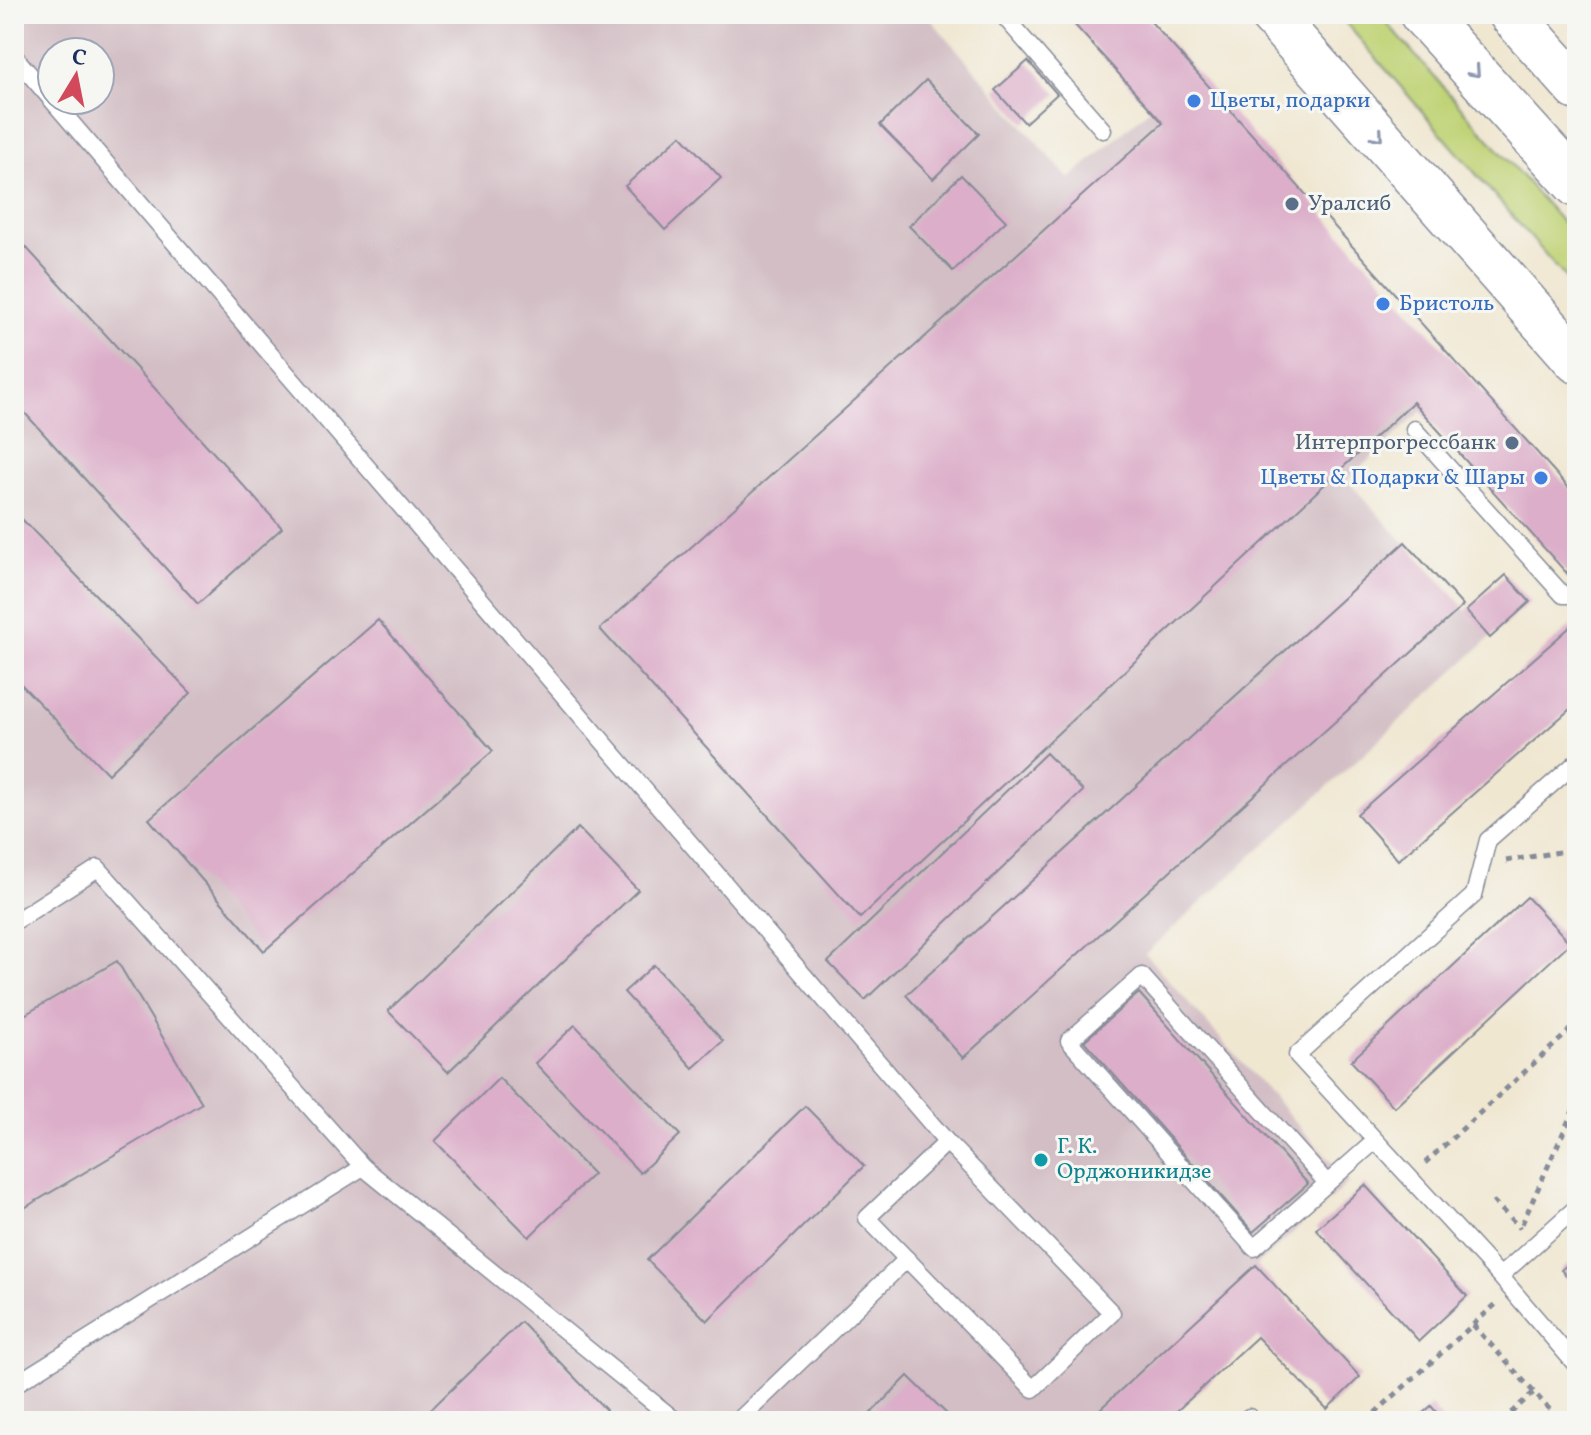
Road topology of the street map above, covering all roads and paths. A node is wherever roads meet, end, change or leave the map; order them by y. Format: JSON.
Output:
{"nodes":[{"id":1,"x":1002,"y":14,"type":"edge"},
{"id":2,"x":1271,"y":14,"type":"edge"},
{"id":3,"x":1422,"y":14,"type":"edge"},
{"id":4,"x":1511,"y":14,"type":"edge"},
{"id":5,"x":14,"y":56,"type":"edge"},
{"id":6,"x":1577,"y":88,"type":"edge"},
{"id":7,"x":1103,"y":130,"type":"dead end"},
{"id":8,"x":1577,"y":185,"type":"edge"},
{"id":9,"x":1577,"y":361,"type":"edge"},
{"id":10,"x":1414,"y":429,"type":"dead end"},
{"id":11,"x":1577,"y":593,"type":"edge"},
{"id":12,"x":1577,"y":762,"type":"edge"},
{"id":13,"x":1577,"y":849,"type":"edge"},
{"id":14,"x":1482,"y":865,"type":"junction"},
{"id":15,"x":14,"y":922,"type":"edge"},
{"id":16,"x":1577,"y":1024,"type":"edge"},
{"id":17,"x":1577,"y":1102,"type":"edge"},
{"id":18,"x":1375,"y":1141,"type":"junction"},
{"id":19,"x":947,"y":1142,"type":"junction"},
{"id":20,"x":363,"y":1167,"type":"junction"},
{"id":21,"x":1409,"y":1178,"type":"junction"},
{"id":22,"x":1327,"y":1183,"type":"junction"},
{"id":23,"x":1493,"y":1201,"type":"dead end"},
{"id":24,"x":1577,"y":1207,"type":"edge"},
{"id":25,"x":1521,"y":1228,"type":"junction"},
{"id":26,"x":907,"y":1259,"type":"junction"},
{"id":27,"x":1500,"y":1276,"type":"junction"},
{"id":28,"x":1511,"y":1290,"type":"junction"},
{"id":29,"x":1473,"y":1325,"type":"junction"},
{"id":30,"x":1577,"y":1366,"type":"edge"},
{"id":31,"x":14,"y":1385,"type":"edge"},
{"id":32,"x":1534,"y":1392,"type":"junction"},
{"id":33,"x":676,"y":1421,"type":"edge"},
{"id":34,"x":738,"y":1421,"type":"edge"},
{"id":35,"x":1244,"y":1421,"type":"edge"},
{"id":36,"x":1253,"y":1421,"type":"edge"},
{"id":37,"x":1366,"y":1421,"type":"edge"},
{"id":38,"x":1502,"y":1421,"type":"edge"},
{"id":39,"x":1560,"y":1421,"type":"edge"}],
"edges":[{"from":1,"to":7,"type":"lane"},
{"from":2,"to":9,"type":"main road","one_way":true},
{"from":3,"to":8,"type":"main road","one_way":true},
{"from":4,"to":6,"type":"main road"},
{"from":5,"to":19,"type":"lane"},
{"from":10,"to":11,"type":"lane"},
{"from":12,"to":14,"type":"lane"},
{"from":13,"to":14,"type":"path"},
{"from":14,"to":18,"type":"lane"},
{"from":15,"to":20,"type":"lane"},
{"from":16,"to":21,"type":"path"},
{"from":17,"to":25,"type":"path"},
{"from":18,"to":21,"type":"lane"},
{"from":18,"to":22,"type":"lane"},
{"from":19,"to":26,"type":"lane"},
{"from":19,"to":26,"type":"lane"},
{"from":20,"to":31,"type":"lane"},
{"from":20,"to":33,"type":"lane"},
{"from":21,"to":27,"type":"lane"},
{"from":22,"to":22,"type":"lane"},
{"from":23,"to":25,"type":"path"},
{"from":24,"to":27,"type":"lane"},
{"from":25,"to":27,"type":"path"},
{"from":26,"to":34,"type":"lane"},
{"from":27,"to":28,"type":"lane"},
{"from":28,"to":29,"type":"path"},
{"from":28,"to":30,"type":"lane"},
{"from":29,"to":32,"type":"path"},
{"from":29,"to":37,"type":"path"},
{"from":32,"to":38,"type":"path"},
{"from":32,"to":39,"type":"path"},
{"from":35,"to":36,"type":"lane"}]}
